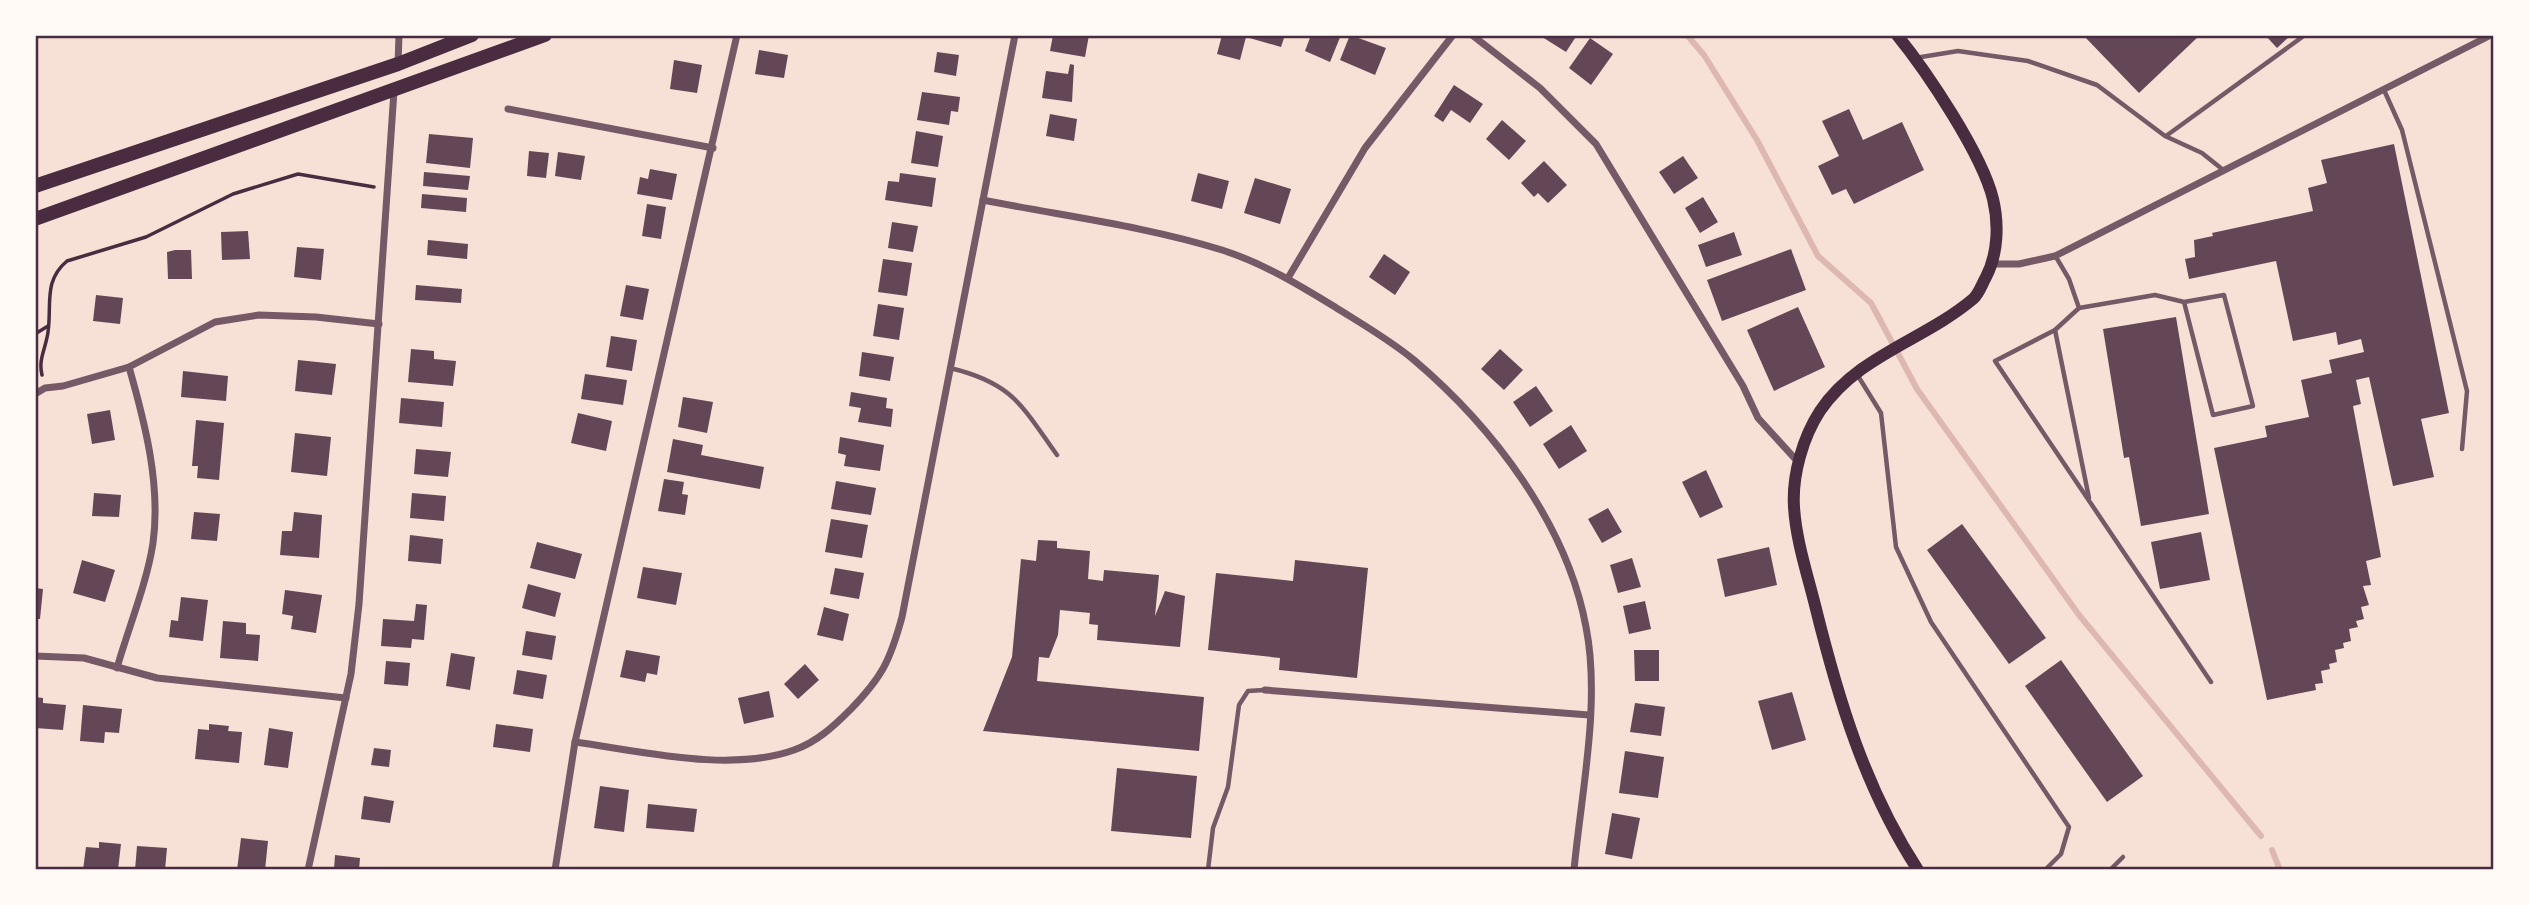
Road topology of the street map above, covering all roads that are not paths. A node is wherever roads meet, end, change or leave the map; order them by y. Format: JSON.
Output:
{"nodes":[{"id":1,"x":400,"y":35,"type":"edge"},
{"id":2,"x":472,"y":35,"type":"edge"},
{"id":3,"x":545,"y":35,"type":"edge"},
{"id":4,"x":737,"y":35,"type":"edge"},
{"id":5,"x":1015,"y":35,"type":"edge"},
{"id":6,"x":1453,"y":35,"type":"edge"},
{"id":7,"x":1472,"y":35,"type":"edge"},
{"id":8,"x":1898,"y":35,"type":"edge"},
{"id":9,"x":2305,"y":35,"type":"edge"},
{"id":10,"x":2491,"y":35,"type":"edge"},
{"id":11,"x":1915,"y":58,"type":"junction"},
{"id":12,"x":398,"y":64,"type":"junction"},
{"id":13,"x":2383,"y":89,"type":"junction"},
{"id":14,"x":394,"y":91,"type":"junction"},
{"id":15,"x":508,"y":109,"type":"dead end"},
{"id":16,"x":2165,"y":136,"type":"junction"},
{"id":17,"x":713,"y":148,"type":"junction"},
{"id":18,"x":2222,"y":169,"type":"junction"},
{"id":19,"x":35,"y":186,"type":"edge"},
{"id":20,"x":983,"y":200,"type":"junction"},
{"id":21,"x":35,"y":219,"type":"edge"},
{"id":22,"x":2055,"y":256,"type":"junction"},
{"id":23,"x":1993,"y":264,"type":"junction"},
{"id":24,"x":1288,"y":278,"type":"junction"},
{"id":25,"x":2184,"y":302,"type":"junction"},
{"id":26,"x":2078,"y":308,"type":"junction"},
{"id":27,"x":379,"y":324,"type":"junction"},
{"id":28,"x":2055,"y":330,"type":"junction"},
{"id":29,"x":129,"y":367,"type":"junction"},
{"id":30,"x":950,"y":368,"type":"junction"},
{"id":31,"x":1855,"y":372,"type":"junction"},
{"id":32,"x":35,"y":394,"type":"edge"},
{"id":33,"x":2462,"y":449,"type":"dead end"},
{"id":34,"x":1057,"y":455,"type":"dead end"},
{"id":35,"x":1799,"y":463,"type":"junction"},
{"id":36,"x":2090,"y":503,"type":"junction"},
{"id":37,"x":35,"y":656,"type":"edge"},
{"id":38,"x":117,"y":668,"type":"junction"},
{"id":39,"x":2211,"y":682,"type":"dead end"},
{"id":40,"x":1265,"y":690,"type":"joint"},
{"id":41,"x":346,"y":698,"type":"junction"},
{"id":42,"x":1589,"y":715,"type":"junction"},
{"id":43,"x":575,"y":743,"type":"junction"},
{"id":44,"x":2123,"y":857,"type":"dead end"},
{"id":45,"x":308,"y":870,"type":"edge"},
{"id":46,"x":555,"y":870,"type":"edge"},
{"id":47,"x":1208,"y":870,"type":"edge"},
{"id":48,"x":1574,"y":870,"type":"edge"},
{"id":49,"x":1918,"y":870,"type":"edge"},
{"id":50,"x":2045,"y":870,"type":"edge"},
{"id":51,"x":2110,"y":870,"type":"edge"}],
"edges":[{"from":1,"to":12,"type":"street"},
{"from":2,"to":12,"type":"main road"},
{"from":3,"to":14,"type":"main road"},
{"from":4,"to":17,"type":"street"},
{"from":5,"to":20,"type":"street"},
{"from":6,"to":24,"type":"street"},
{"from":7,"to":35,"type":"street"},
{"from":8,"to":11,"type":"main road"},
{"from":9,"to":16,"type":"lane"},
{"from":10,"to":13,"type":"street"},
{"from":11,"to":16,"type":"lane"},
{"from":11,"to":23,"type":"main road"},
{"from":12,"to":19,"type":"main road"},
{"from":13,"to":18,"type":"street"},
{"from":13,"to":33,"type":"lane"},
{"from":14,"to":21,"type":"main road"},
{"from":14,"to":27,"type":"street"},
{"from":15,"to":17,"type":"street"},
{"from":16,"to":18,"type":"lane"},
{"from":17,"to":43,"type":"street"},
{"from":18,"to":22,"type":"street"},
{"from":20,"to":24,"type":"street"},
{"from":20,"to":30,"type":"street"},
{"from":22,"to":23,"type":"street"},
{"from":22,"to":26,"type":"lane"},
{"from":23,"to":31,"type":"main road"},
{"from":24,"to":42,"type":"street"},
{"from":25,"to":25,"type":"lane"},
{"from":25,"to":26,"type":"lane"},
{"from":26,"to":28,"type":"lane"},
{"from":27,"to":29,"type":"street"},
{"from":27,"to":41,"type":"street"},
{"from":28,"to":36,"type":"lane"},
{"from":28,"to":36,"type":"lane"},
{"from":29,"to":32,"type":"street"},
{"from":29,"to":38,"type":"street"},
{"from":30,"to":34,"type":"lane"},
{"from":30,"to":43,"type":"street"},
{"from":31,"to":35,"type":"main road"},
{"from":31,"to":50,"type":"lane"},
{"from":35,"to":49,"type":"main road"},
{"from":36,"to":39,"type":"lane"},
{"from":37,"to":38,"type":"street"},
{"from":38,"to":41,"type":"street"},
{"from":40,"to":42,"type":"street"},
{"from":40,"to":47,"type":"lane"},
{"from":41,"to":45,"type":"street"},
{"from":42,"to":48,"type":"street"},
{"from":43,"to":46,"type":"street"},
{"from":44,"to":51,"type":"lane"}]}
